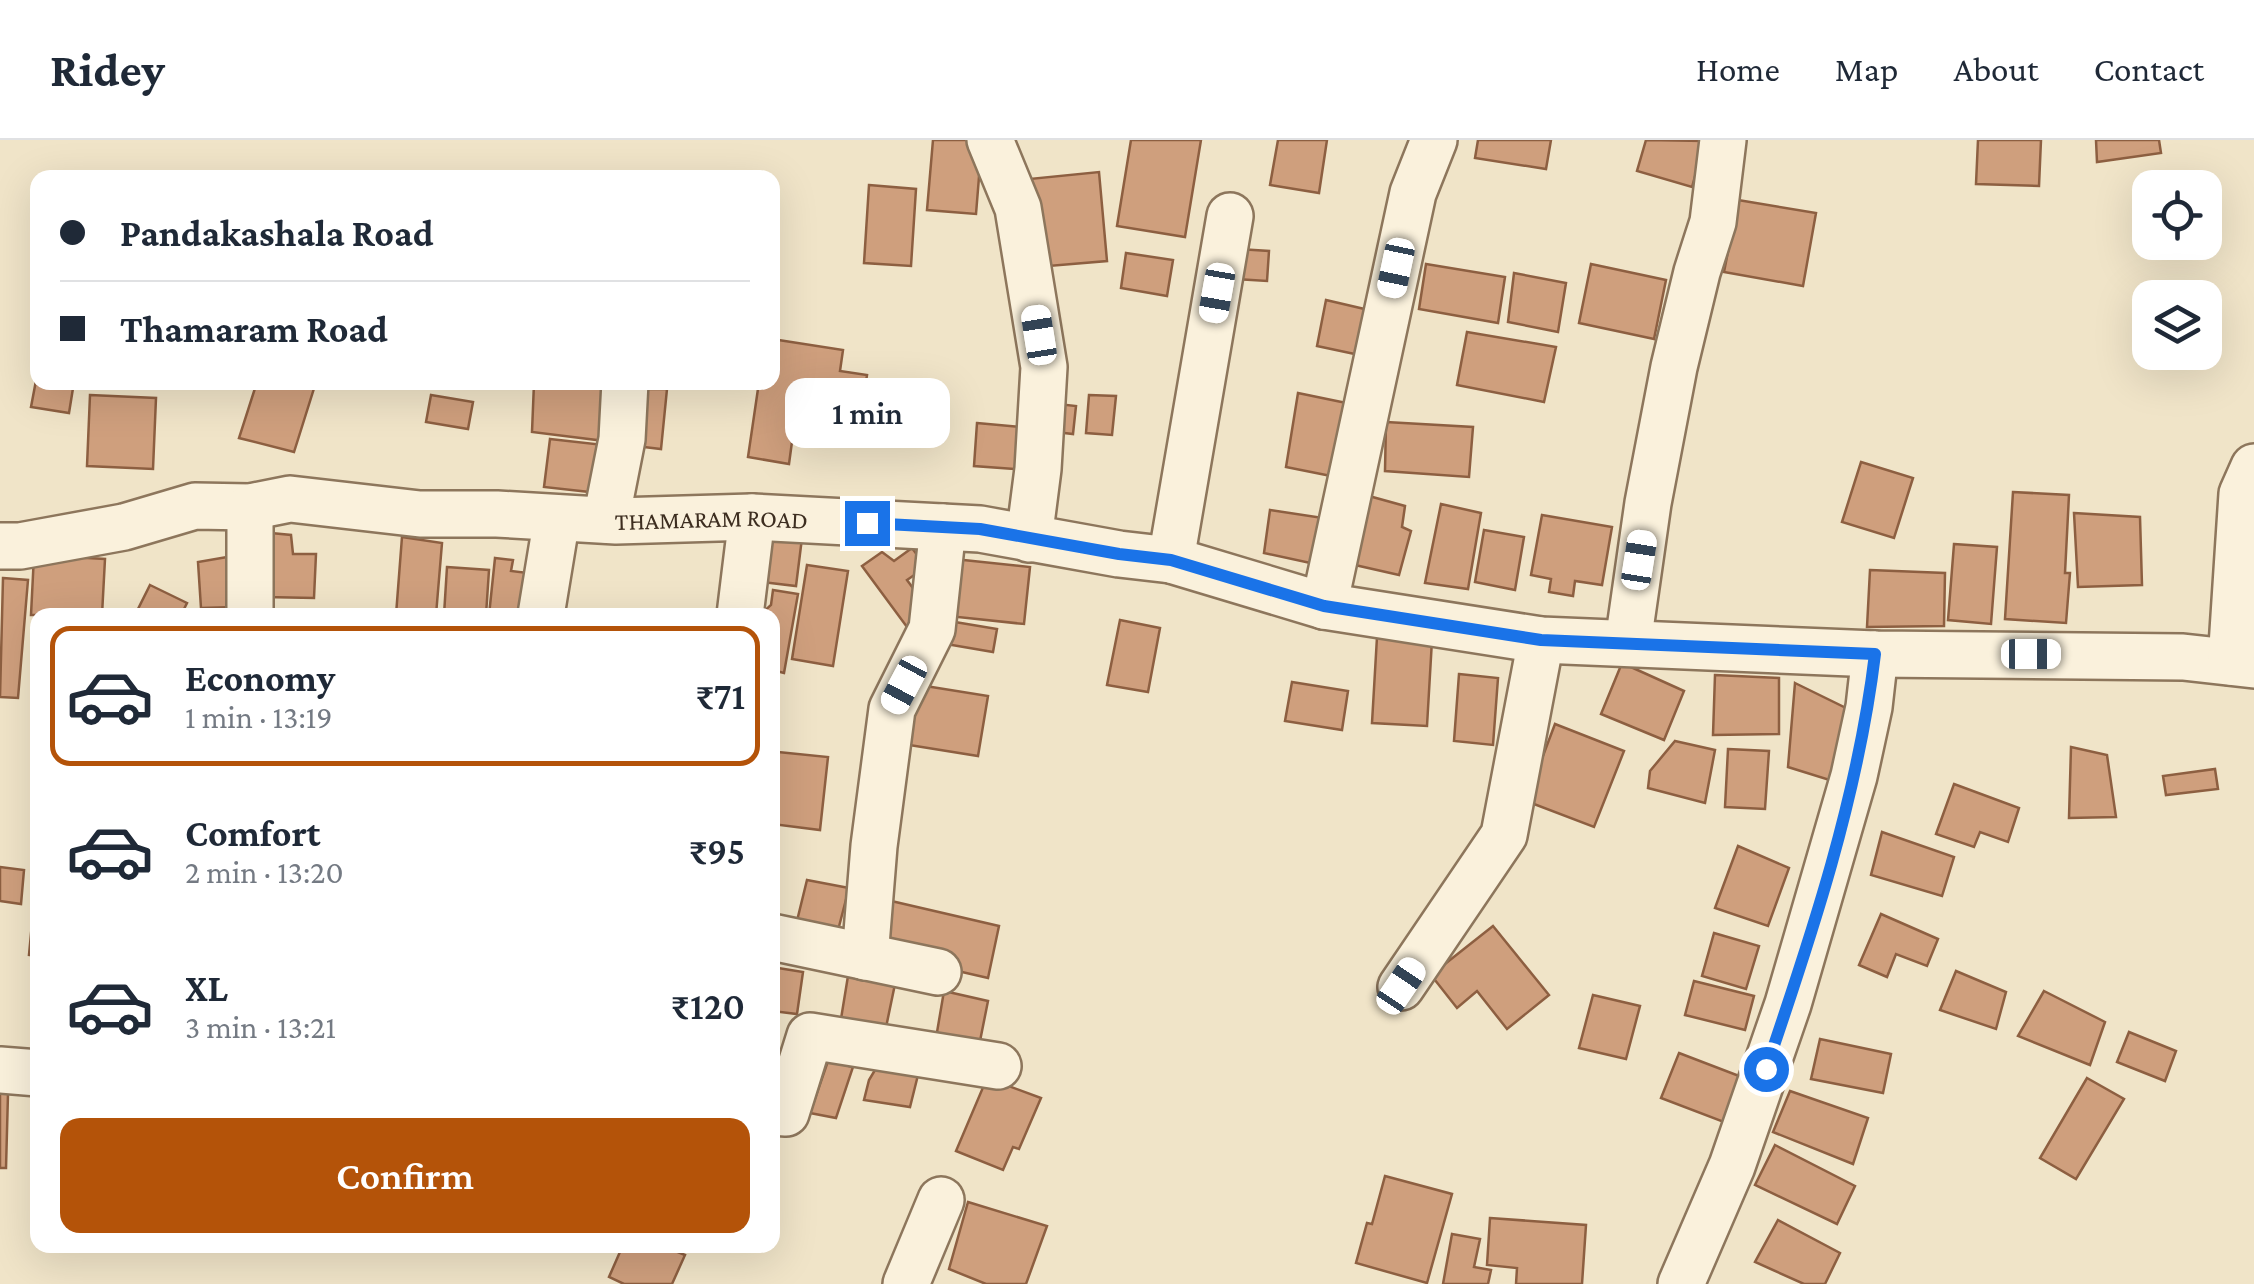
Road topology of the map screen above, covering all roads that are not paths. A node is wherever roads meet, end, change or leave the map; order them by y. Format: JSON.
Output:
{"nodes":[{"id":1,"x":990,"y":140,"type":"edge"},
{"id":2,"x":1434,"y":140,"type":"edge"},
{"id":3,"x":1723,"y":140,"type":"edge"},
{"id":4,"x":1230,"y":216,"type":"dead end"},
{"id":5,"x":625,"y":390,"type":"edge"},
{"id":6,"x":2254,"y":466,"type":"edge"},
{"id":7,"x":250,"y":507,"type":"junction"},
{"id":8,"x":557,"y":518,"type":"junction"},
{"id":9,"x":752,"y":518,"type":"junction"},
{"id":10,"x":606,"y":520,"type":"junction"},
{"id":11,"x":943,"y":527,"type":"junction"},
{"id":12,"x":1029,"y":538,"type":"junction"},
{"id":13,"x":0,"y":546,"type":"edge"},
{"id":14,"x":1171,"y":560,"type":"junction"},
{"id":15,"x":1324,"y":606,"type":"junction"},
{"id":16,"x":250,"y":608,"type":"edge"},
{"id":17,"x":542,"y":608,"type":"edge"},
{"id":18,"x":741,"y":608,"type":"edge"},
{"id":19,"x":1541,"y":640,"type":"junction"},
{"id":20,"x":1628,"y":643,"type":"junction"},
{"id":21,"x":1875,"y":654,"type":"junction"},
{"id":22,"x":2242,"y":663,"type":"edge"},
{"id":23,"x":780,"y":938,"type":"edge"},
{"id":24,"x":864,"y":956,"type":"junction"},
{"id":25,"x":938,"y":972,"type":"dead end"},
{"id":26,"x":1401,"y":986,"type":"dead end"},
{"id":27,"x":998,"y":1066,"type":"dead end"},
{"id":28,"x":0,"y":1070,"type":"edge"},
{"id":29,"x":30,"y":1073,"type":"edge"},
{"id":30,"x":780,"y":1113,"type":"edge"},
{"id":31,"x":941,"y":1200,"type":"dead end"},
{"id":32,"x":906,"y":1284,"type":"edge"},
{"id":33,"x":1680,"y":1284,"type":"edge"}],
"edges":[{"from":1,"to":12,"type":"street"},
{"from":2,"to":15,"type":"street"},
{"from":3,"to":20,"type":"street"},
{"from":4,"to":14,"type":"street"},
{"from":5,"to":10,"type":"street"},
{"from":6,"to":22,"type":"street"},
{"from":7,"to":8,"type":"street","name":"THAMARAM ROAD"},
{"from":7,"to":13,"type":"street","name":"THAMARAM ROAD"},
{"from":7,"to":16,"type":"street"},
{"from":8,"to":10,"type":"street","name":"THAMARAM ROAD"},
{"from":8,"to":17,"type":"street"},
{"from":9,"to":10,"type":"street","name":"THAMARAM ROAD"},
{"from":9,"to":11,"type":"street","name":"THAMARAM ROAD"},
{"from":9,"to":18,"type":"street"},
{"from":11,"to":12,"type":"street","name":"THAMARAM ROAD"},
{"from":11,"to":24,"type":"street"},
{"from":12,"to":14,"type":"street","name":"THAMARAM ROAD"},
{"from":14,"to":15,"type":"street","name":"THAMARAM ROAD"},
{"from":15,"to":19,"type":"street","name":"THAMARAM ROAD"},
{"from":19,"to":20,"type":"street","name":"THAMARAM ROAD"},
{"from":19,"to":26,"type":"street"},
{"from":20,"to":21,"type":"street","name":"THAMARAM ROAD"},
{"from":21,"to":22,"type":"street","name":"THAMARAM ROAD"},
{"from":21,"to":33,"type":"street"},
{"from":23,"to":24,"type":"street"},
{"from":24,"to":25,"type":"street"},
{"from":27,"to":30,"type":"street"},
{"from":28,"to":29,"type":"street"},
{"from":31,"to":32,"type":"street"}]}
